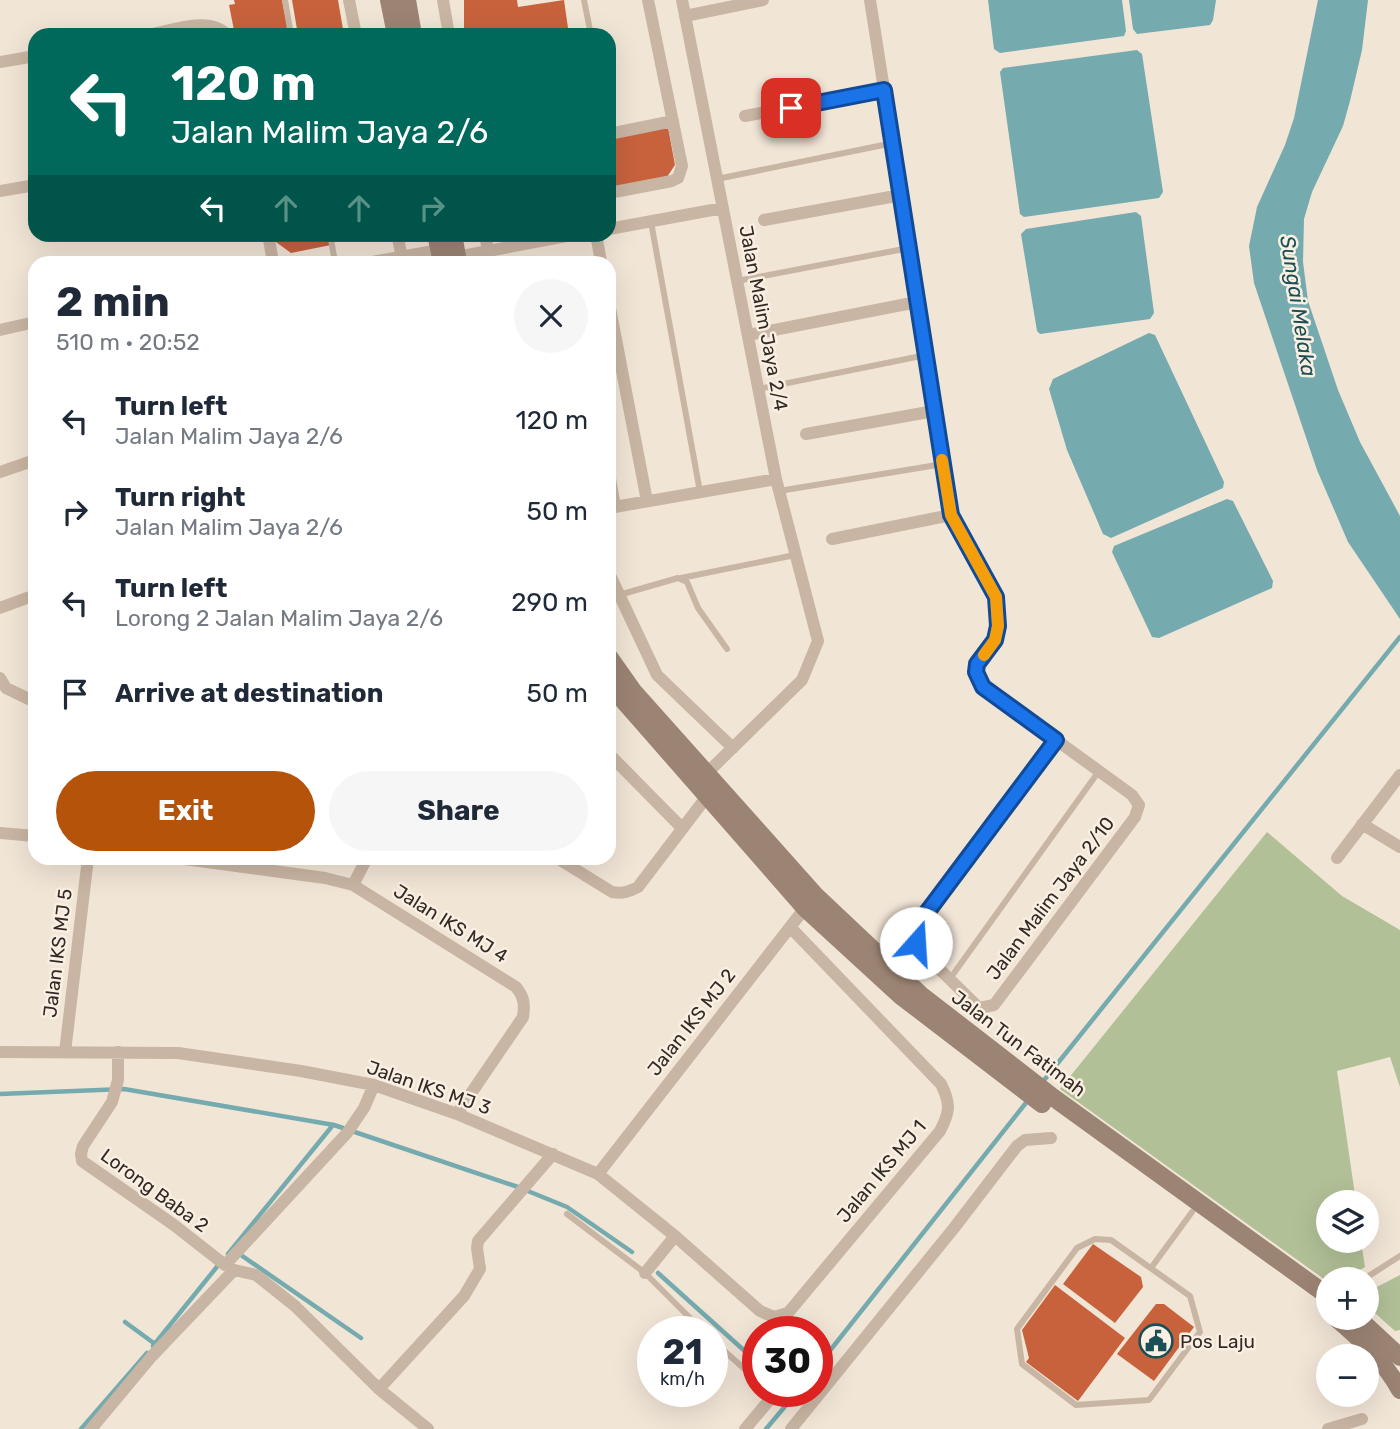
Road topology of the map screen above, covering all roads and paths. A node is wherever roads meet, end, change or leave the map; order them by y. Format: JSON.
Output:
{"nodes":[{"id":1,"x":285,"y":0,"type":"edge"},
{"id":2,"x":349,"y":0,"type":"edge"},
{"id":3,"x":390,"y":0,"type":"edge"},
{"id":4,"x":407,"y":0,"type":"edge"},
{"id":5,"x":443,"y":0,"type":"edge"},
{"id":6,"x":584,"y":0,"type":"edge"},
{"id":7,"x":648,"y":0,"type":"edge"},
{"id":8,"x":682,"y":0,"type":"edge"},
{"id":9,"x":763,"y":0,"type":"edge"},
{"id":10,"x":870,"y":0,"type":"edge"},
{"id":11,"x":685,"y":16,"type":"junction"},
{"id":12,"x":185,"y":28,"type":"edge"},
{"id":13,"x":218,"y":28,"type":"edge"},
{"id":14,"x":291,"y":28,"type":"edge"},
{"id":15,"x":355,"y":28,"type":"edge"},
{"id":16,"x":395,"y":28,"type":"edge"},
{"id":17,"x":413,"y":28,"type":"edge"},
{"id":18,"x":448,"y":28,"type":"edge"},
{"id":19,"x":590,"y":28,"type":"edge"},
{"id":20,"x":28,"y":57,"type":"edge"},
{"id":21,"x":0,"y":62,"type":"edge"},
{"id":22,"x":884,"y":90,"type":"junction"},
{"id":23,"x":745,"y":116,"type":"dead end"},
{"id":24,"x":673,"y":121,"type":"junction"},
{"id":25,"x":616,"y":131,"type":"edge"},
{"id":26,"x":893,"y":144,"type":"junction"},
{"id":27,"x":717,"y":179,"type":"junction"},
{"id":28,"x":28,"y":186,"type":"edge"},
{"id":29,"x":0,"y":191,"type":"edge"},
{"id":30,"x":616,"y":192,"type":"edge"},
{"id":31,"x":901,"y":195,"type":"junction"},
{"id":32,"x":723,"y":208,"type":"junction"},
{"id":33,"x":764,"y":220,"type":"dead end"},
{"id":34,"x":651,"y":222,"type":"junction"},
{"id":35,"x":616,"y":228,"type":"edge"},
{"id":36,"x":546,"y":242,"type":"edge"},
{"id":37,"x":909,"y":248,"type":"junction"},
{"id":38,"x":446,"y":253,"type":"edge"},
{"id":39,"x":428,"y":256,"type":"edge"},
{"id":40,"x":478,"y":256,"type":"edge"},
{"id":41,"x":493,"y":256,"type":"edge"},
{"id":42,"x":737,"y":281,"type":"junction"},
{"id":43,"x":917,"y":302,"type":"junction"},
{"id":44,"x":28,"y":324,"type":"edge"},
{"id":45,"x":0,"y":330,"type":"edge"},
{"id":46,"x":748,"y":335,"type":"junction"},
{"id":47,"x":926,"y":355,"type":"junction"},
{"id":48,"x":616,"y":363,"type":"edge"},
{"id":49,"x":758,"y":389,"type":"junction"},
{"id":50,"x":934,"y":411,"type":"junction"},
{"id":51,"x":806,"y":434,"type":"dead end"},
{"id":52,"x":28,"y":462,"type":"edge"},
{"id":53,"x":943,"y":464,"type":"junction"},
{"id":54,"x":0,"y":472,"type":"edge"},
{"id":55,"x":778,"y":485,"type":"junction"},
{"id":56,"x":699,"y":492,"type":"junction"},
{"id":57,"x":647,"y":501,"type":"junction"},
{"id":58,"x":616,"y":507,"type":"edge"},
{"id":59,"x":951,"y":515,"type":"junction"},
{"id":60,"x":832,"y":539,"type":"dead end"},
{"id":61,"x":795,"y":555,"type":"junction"},
{"id":62,"x":678,"y":579,"type":"junction"},
{"id":63,"x":616,"y":588,"type":"edge"},
{"id":64,"x":619,"y":594,"type":"junction"},
{"id":65,"x":28,"y":597,"type":"edge"},
{"id":66,"x":0,"y":608,"type":"edge"},
{"id":67,"x":727,"y":649,"type":"dead end"},
{"id":68,"x":616,"y":667,"type":"edge"},
{"id":69,"x":0,"y":678,"type":"edge"},
{"id":70,"x":616,"y":691,"type":"edge"},
{"id":71,"x":28,"y":699,"type":"edge"},
{"id":72,"x":1056,"y":740,"type":"junction"},
{"id":73,"x":733,"y":748,"type":"junction"},
{"id":74,"x":616,"y":761,"type":"edge"},
{"id":75,"x":1099,"y":771,"type":"junction"},
{"id":76,"x":1400,"y":775,"type":"edge"},
{"id":77,"x":710,"y":785,"type":"junction"},
{"id":78,"x":1362,"y":824,"type":"junction"},
{"id":79,"x":682,"y":828,"type":"junction"},
{"id":80,"x":0,"y":833,"type":"edge"},
{"id":81,"x":28,"y":835,"type":"edge"},
{"id":82,"x":1400,"y":846,"type":"edge"},
{"id":83,"x":1337,"y":858,"type":"dead end"},
{"id":84,"x":87,"y":865,"type":"edge"},
{"id":85,"x":229,"y":865,"type":"edge"},
{"id":86,"x":363,"y":865,"type":"edge"},
{"id":87,"x":568,"y":865,"type":"edge"},
{"id":88,"x":352,"y":885,"type":"junction"},
{"id":89,"x":810,"y":901,"type":"junction"},
{"id":90,"x":791,"y":928,"type":"junction"},
{"id":91,"x":949,"y":980,"type":"junction"},
{"id":92,"x":0,"y":1052,"type":"edge"},
{"id":93,"x":65,"y":1052,"type":"junction"},
{"id":94,"x":118,"y":1052,"type":"junction"},
{"id":95,"x":374,"y":1085,"type":"junction"},
{"id":96,"x":1051,"y":1103,"type":"junction"},
{"id":97,"x":457,"y":1114,"type":"junction"},
{"id":98,"x":1051,"y":1138,"type":"dead end"},
{"id":99,"x":553,"y":1154,"type":"junction"},
{"id":100,"x":598,"y":1174,"type":"junction"},
{"id":101,"x":1192,"y":1212,"type":"junction"},
{"id":102,"x":567,"y":1214,"type":"dead end"},
{"id":103,"x":675,"y":1236,"type":"junction"},
{"id":104,"x":1400,"y":1256,"type":"edge"},
{"id":105,"x":230,"y":1268,"type":"junction"},
{"id":106,"x":1151,"y":1268,"type":"junction"},
{"id":107,"x":1379,"y":1269,"type":"edge"},
{"id":108,"x":645,"y":1273,"type":"junction"},
{"id":109,"x":1316,"y":1288,"type":"edge"},
{"id":110,"x":1316,"y":1302,"type":"edge"},
{"id":111,"x":688,"y":1316,"type":"edge"},
{"id":112,"x":772,"y":1316,"type":"edge"},
{"id":113,"x":778,"y":1316,"type":"edge"},
{"id":114,"x":1349,"y":1330,"type":"edge"},
{"id":115,"x":1371,"y":1330,"type":"edge"},
{"id":116,"x":728,"y":1354,"type":"edge"},
{"id":117,"x":1400,"y":1357,"type":"edge"},
{"id":118,"x":742,"y":1367,"type":"edge"},
{"id":119,"x":379,"y":1389,"type":"junction"},
{"id":120,"x":1400,"y":1390,"type":"edge"},
{"id":121,"x":762,"y":1407,"type":"edge"},
{"id":122,"x":1362,"y":1419,"type":"dead end"},
{"id":123,"x":90,"y":1429,"type":"edge"},
{"id":124,"x":428,"y":1429,"type":"edge"},
{"id":125,"x":745,"y":1429,"type":"edge"},
{"id":126,"x":791,"y":1429,"type":"edge"},
{"id":127,"x":1328,"y":1429,"type":"edge"}],
"edges":[{"from":1,"to":14,"type":"lane"},
{"from":2,"to":15,"type":"street"},
{"from":3,"to":16,"type":"main road"},
{"from":4,"to":17,"type":"main road"},
{"from":5,"to":18,"type":"street"},
{"from":6,"to":19,"type":"lane"},
{"from":7,"to":24,"type":"street"},
{"from":8,"to":11,"type":"street","name":"Jalan Malim Jaya 2/4"},
{"from":9,"to":11,"type":"street"},
{"from":10,"to":22,"type":"street"},
{"from":11,"to":27,"type":"street","name":"Jalan Malim Jaya 2/4"},
{"from":12,"to":13,"type":"street"},
{"from":20,"to":21,"type":"street"},
{"from":22,"to":23,"type":"street"},
{"from":22,"to":26,"type":"street"},
{"from":24,"to":25,"type":"street"},
{"from":24,"to":30,"type":"street"},
{"from":26,"to":27,"type":"lane"},
{"from":26,"to":31,"type":"street"},
{"from":27,"to":32,"type":"street","name":"Jalan Malim Jaya 2/4"},
{"from":28,"to":29,"type":"street"},
{"from":31,"to":33,"type":"street"},
{"from":31,"to":37,"type":"street"},
{"from":32,"to":34,"type":"street"},
{"from":32,"to":42,"type":"street","name":"Jalan Malim Jaya 2/4"},
{"from":34,"to":35,"type":"street"},
{"from":34,"to":56,"type":"lane"},
{"from":36,"to":41,"type":"street"},
{"from":37,"to":42,"type":"lane"},
{"from":37,"to":43,"type":"street"},
{"from":38,"to":39,"type":"street"},
{"from":38,"to":40,"type":"street"},
{"from":42,"to":46,"type":"street","name":"Jalan Malim Jaya 2/4"},
{"from":43,"to":46,"type":"street"},
{"from":43,"to":47,"type":"street"},
{"from":44,"to":45,"type":"street"},
{"from":46,"to":49,"type":"street","name":"Jalan Malim Jaya 2/4"},
{"from":47,"to":49,"type":"lane"},
{"from":47,"to":50,"type":"street"},
{"from":48,"to":57,"type":"street"},
{"from":49,"to":55,"type":"street","name":"Jalan Malim Jaya 2/4"},
{"from":50,"to":51,"type":"street"},
{"from":50,"to":53,"type":"street"},
{"from":52,"to":54,"type":"street"},
{"from":53,"to":55,"type":"lane"},
{"from":53,"to":59,"type":"street"},
{"from":55,"to":56,"type":"street"},
{"from":55,"to":61,"type":"street","name":"Jalan Malim Jaya 2/4"},
{"from":56,"to":57,"type":"street"},
{"from":57,"to":58,"type":"street"},
{"from":59,"to":60,"type":"street"},
{"from":59,"to":72,"type":"street"},
{"from":61,"to":62,"type":"lane"},
{"from":61,"to":73,"type":"street","name":"Jalan Malim Jaya 2/4"},
{"from":62,"to":64,"type":"lane"},
{"from":62,"to":67,"type":"lane"},
{"from":63,"to":64,"type":"street"},
{"from":64,"to":73,"type":"street"},
{"from":65,"to":66,"type":"street"},
{"from":68,"to":77,"type":"main road","name":"Jalan Tun Fatimah"},
{"from":69,"to":71,"type":"street"},
{"from":70,"to":77,"type":"main road","name":"Jalan Tun Fatimah"},
{"from":72,"to":75,"type":"street"},
{"from":72,"to":91,"type":"street"},
{"from":73,"to":77,"type":"street"},
{"from":74,"to":79,"type":"street"},
{"from":75,"to":91,"type":"lane"},
{"from":75,"to":91,"type":"street","name":"Jalan Malim Jaya 2/10"},
{"from":76,"to":78,"type":"street"},
{"from":77,"to":79,"type":"street"},
{"from":77,"to":89,"type":"main road","name":"Jalan Tun Fatimah"},
{"from":78,"to":82,"type":"street"},
{"from":78,"to":83,"type":"street"},
{"from":79,"to":87,"type":"street"},
{"from":80,"to":81,"type":"street"},
{"from":84,"to":93,"type":"street","name":"Jalan IKS MJ 5"},
{"from":85,"to":88,"type":"street","name":"Jalan IKS MJ 4"},
{"from":86,"to":88,"type":"street"},
{"from":88,"to":97,"type":"street","name":"Jalan IKS MJ 4"},
{"from":89,"to":90,"type":"street","name":"Jalan IKS MJ 2"},
{"from":89,"to":96,"type":"main road","name":"Jalan Tun Fatimah"},
{"from":90,"to":100,"type":"street","name":"Jalan IKS MJ 2"},
{"from":90,"to":113,"type":"street","name":"Jalan IKS MJ 1"},
{"from":92,"to":93,"type":"street","name":"Jalan IKS MJ 3"},
{"from":93,"to":94,"type":"street","name":"Jalan IKS MJ 3"},
{"from":94,"to":95,"type":"street","name":"Jalan IKS MJ 3"},
{"from":94,"to":105,"type":"street","name":"Lorong Baba 2"},
{"from":95,"to":97,"type":"street","name":"Jalan IKS MJ 3"},
{"from":95,"to":105,"type":"street"},
{"from":96,"to":101,"type":"main road","name":"Jalan Tun Fatimah"},
{"from":96,"to":109,"type":"main road","name":"Jalan Tun Fatimah"},
{"from":97,"to":99,"type":"street","name":"Jalan IKS MJ 3"},
{"from":98,"to":126,"type":"street"},
{"from":99,"to":100,"type":"street","name":"Jalan IKS MJ 3"},
{"from":99,"to":119,"type":"street"},
{"from":100,"to":103,"type":"street","name":"Jalan IKS MJ 3"},
{"from":101,"to":106,"type":"lane"},
{"from":101,"to":110,"type":"main road","name":"Jalan Tun Fatimah"},
{"from":102,"to":108,"type":"lane"},
{"from":103,"to":108,"type":"street"},
{"from":103,"to":112,"type":"street","name":"Jalan IKS MJ 3"},
{"from":104,"to":107,"type":"lane"},
{"from":105,"to":119,"type":"street"},
{"from":105,"to":123,"type":"street"},
{"from":106,"to":106,"type":"lane"},
{"from":108,"to":111,"type":"lane"},
{"from":114,"to":120,"type":"main road"},
{"from":115,"to":117,"type":"main road"},
{"from":116,"to":118,"type":"lane"},
{"from":119,"to":124,"type":"street"},
{"from":121,"to":125,"type":"street"},
{"from":122,"to":127,"type":"street"}]}
